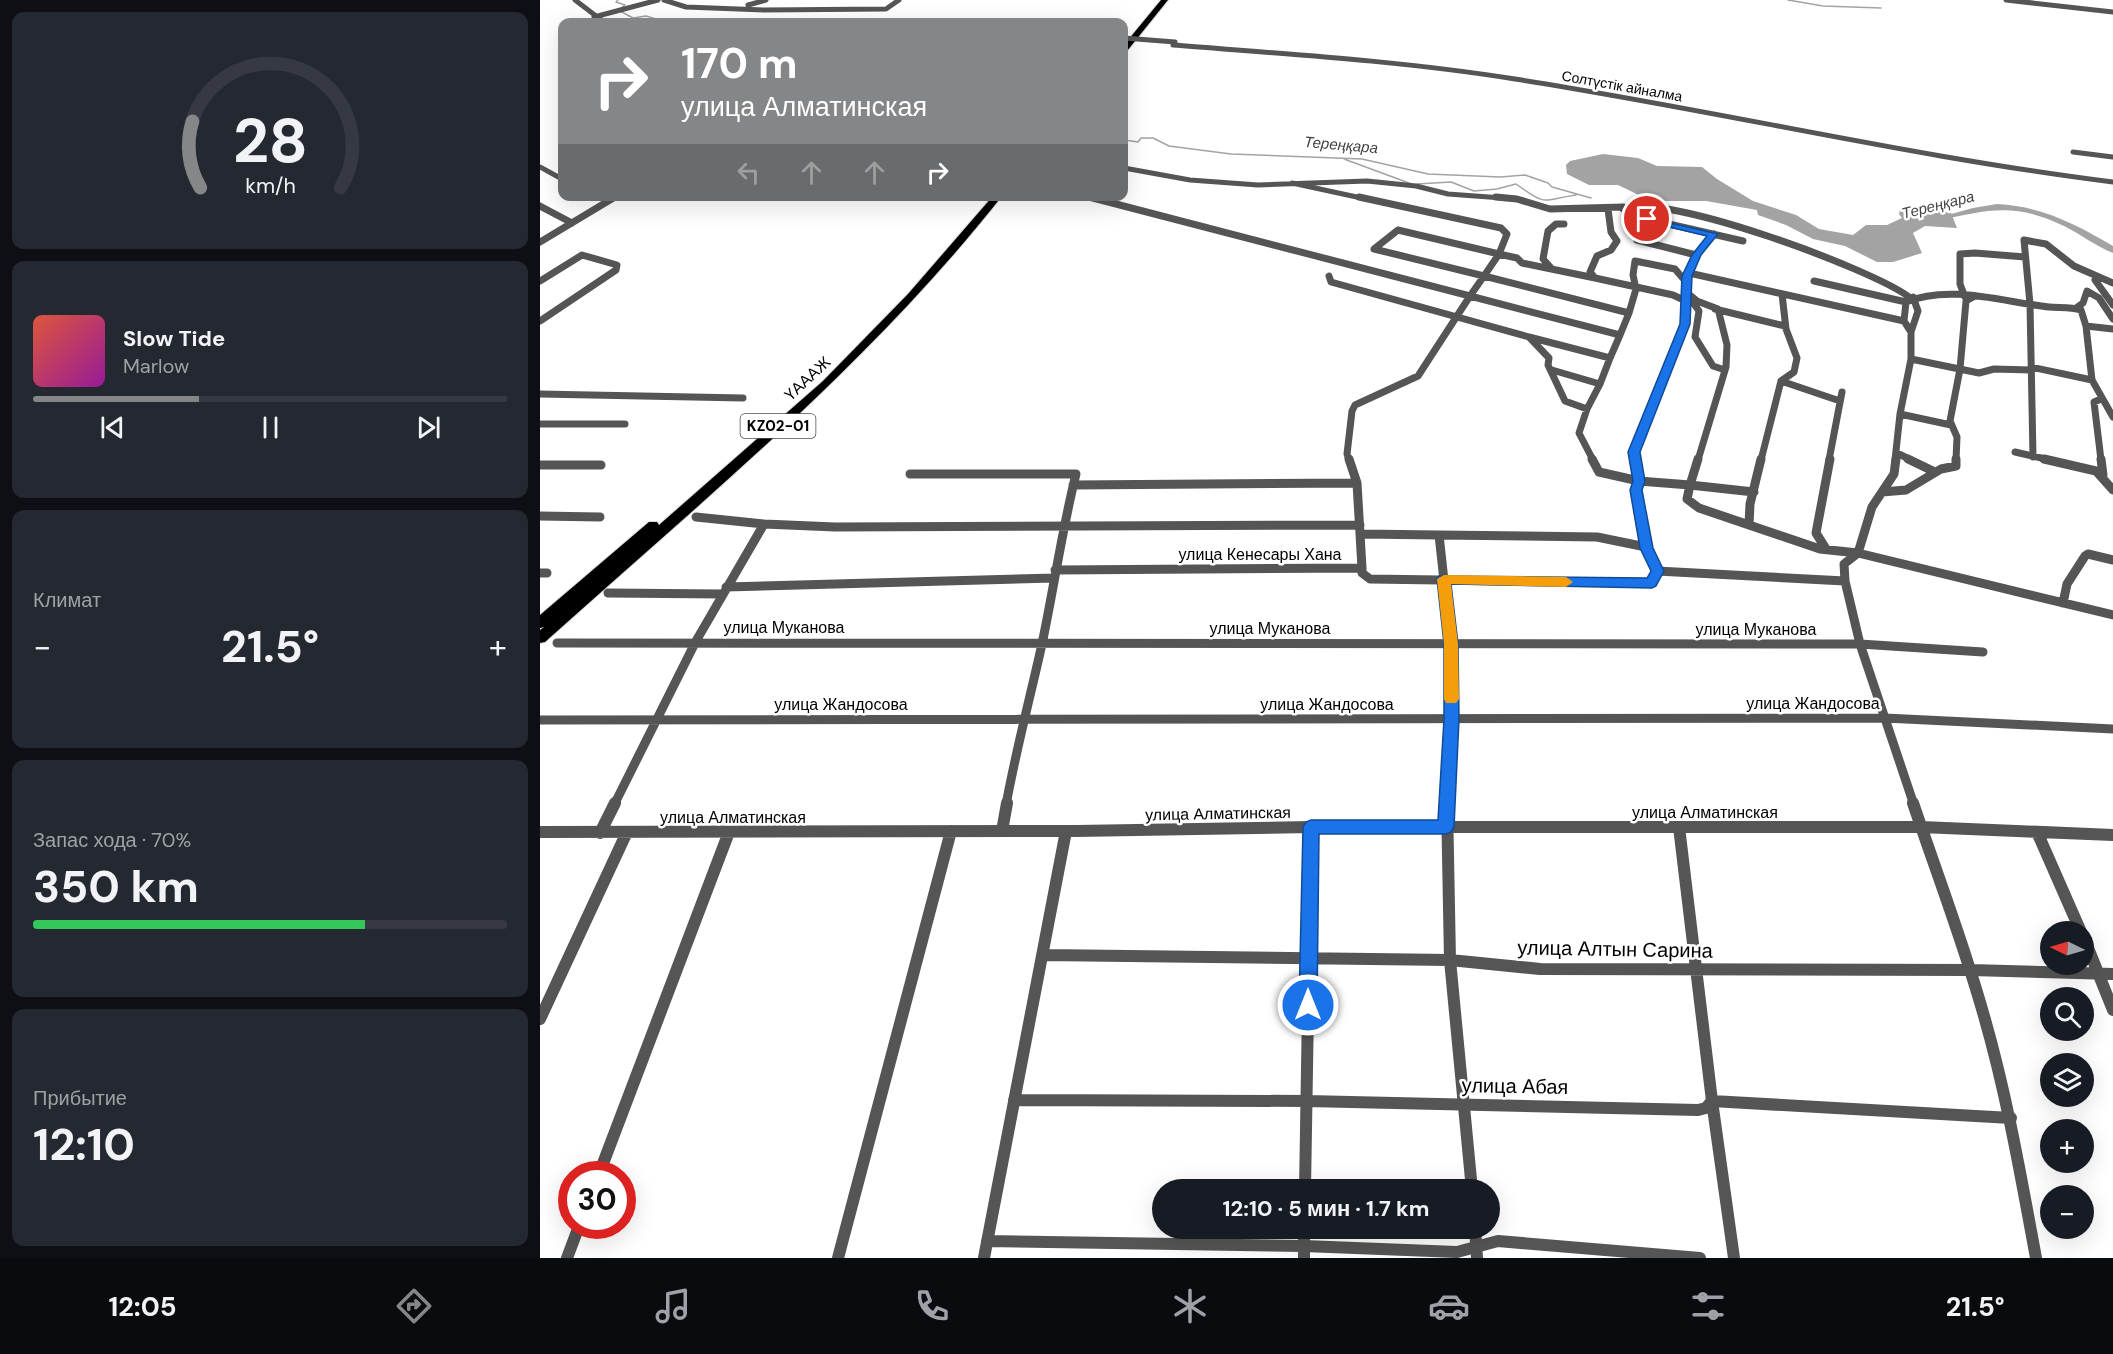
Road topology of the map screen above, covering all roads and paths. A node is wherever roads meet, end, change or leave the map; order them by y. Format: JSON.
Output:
{"nodes":[{"id":1,"x":575,"y":0,"type":"edge"},
{"id":2,"x":658,"y":0,"type":"edge"},
{"id":3,"x":664,"y":0,"type":"edge"},
{"id":4,"x":672,"y":0,"type":"edge"},
{"id":5,"x":766,"y":0,"type":"edge"},
{"id":6,"x":899,"y":0,"type":"edge"},
{"id":7,"x":1158,"y":0,"type":"edge"},
{"id":8,"x":1165,"y":0,"type":"edge"},
{"id":9,"x":2007,"y":0,"type":"edge"},
{"id":10,"x":2066,"y":0,"type":"edge"},
{"id":11,"x":2068,"y":7,"type":"junction"},
{"id":12,"x":2113,"y":12,"type":"edge"},
{"id":13,"x":594,"y":17,"type":"joint"},
{"id":14,"x":1128,"y":35,"type":"edge"},
{"id":15,"x":1128,"y":40,"type":"edge"},
{"id":16,"x":1128,"y":44,"type":"edge"},
{"id":17,"x":1184,"y":44,"type":"junction"},
{"id":18,"x":2073,"y":152,"type":"dead end"},
{"id":19,"x":2113,"y":157,"type":"edge"},
{"id":20,"x":540,"y":167,"type":"edge"},
{"id":21,"x":1128,"y":169,"type":"edge"},
{"id":22,"x":558,"y":177,"type":"edge"},
{"id":23,"x":2113,"y":177,"type":"edge"},
{"id":24,"x":2113,"y":182,"type":"edge"},
{"id":25,"x":1292,"y":183,"type":"junction"},
{"id":26,"x":984,"y":201,"type":"edge"},
{"id":27,"x":994,"y":201,"type":"edge"},
{"id":28,"x":1102,"y":201,"type":"edge"},
{"id":29,"x":608,"y":202,"type":"edge"},
{"id":30,"x":540,"y":206,"type":"edge"},
{"id":31,"x":1623,"y":207,"type":"junction"},
{"id":32,"x":1608,"y":209,"type":"junction"},
{"id":33,"x":572,"y":223,"type":"junction"},
{"id":34,"x":1564,"y":224,"type":"dead end"},
{"id":35,"x":1714,"y":234,"type":"junction"},
{"id":36,"x":1637,"y":240,"type":"dead end"},
{"id":37,"x":1743,"y":241,"type":"dead end"},
{"id":38,"x":540,"y":242,"type":"edge"},
{"id":39,"x":1498,"y":254,"type":"junction"},
{"id":40,"x":1696,"y":255,"type":"junction"},
{"id":41,"x":2025,"y":257,"type":"junction"},
{"id":42,"x":1552,"y":269,"type":"junction"},
{"id":43,"x":1689,"y":273,"type":"junction"},
{"id":44,"x":1329,"y":276,"type":"dead end"},
{"id":45,"x":1484,"y":276,"type":"junction"},
{"id":46,"x":1595,"y":278,"type":"junction"},
{"id":47,"x":2096,"y":279,"type":"junction"},
{"id":48,"x":540,"y":281,"type":"edge"},
{"id":49,"x":1814,"y":281,"type":"dead end"},
{"id":50,"x":2113,"y":283,"type":"edge"},
{"id":51,"x":1687,"y":288,"type":"junction"},
{"id":52,"x":1636,"y":289,"type":"junction"},
{"id":53,"x":2087,"y":291,"type":"junction"},
{"id":54,"x":1782,"y":294,"type":"junction"},
{"id":55,"x":1470,"y":296,"type":"junction"},
{"id":56,"x":1969,"y":297,"type":"junction"},
{"id":57,"x":1910,"y":300,"type":"junction"},
{"id":58,"x":2102,"y":300,"type":"junction"},
{"id":59,"x":1690,"y":303,"type":"junction"},
{"id":60,"x":2030,"y":304,"type":"junction"},
{"id":61,"x":2113,"y":305,"type":"edge"},
{"id":62,"x":2076,"y":308,"type":"junction"},
{"id":63,"x":1718,"y":309,"type":"junction"},
{"id":64,"x":2113,"y":312,"type":"edge"},
{"id":65,"x":1629,"y":314,"type":"junction"},
{"id":66,"x":1456,"y":316,"type":"junction"},
{"id":67,"x":2113,"y":319,"type":"edge"},
{"id":68,"x":540,"y":321,"type":"edge"},
{"id":69,"x":1904,"y":321,"type":"junction"},
{"id":70,"x":1785,"y":326,"type":"junction"},
{"id":71,"x":2086,"y":326,"type":"junction"},
{"id":72,"x":2113,"y":329,"type":"edge"},
{"id":73,"x":1911,"y":332,"type":"junction"},
{"id":74,"x":1621,"y":335,"type":"junction"},
{"id":75,"x":1529,"y":337,"type":"junction"},
{"id":76,"x":1610,"y":358,"type":"junction"},
{"id":77,"x":1911,"y":359,"type":"junction"},
{"id":78,"x":1960,"y":369,"type":"junction"},
{"id":79,"x":2031,"y":369,"type":"junction"},
{"id":80,"x":1552,"y":370,"type":"junction"},
{"id":81,"x":1725,"y":370,"type":"junction"},
{"id":82,"x":2092,"y":380,"type":"junction"},
{"id":83,"x":1781,"y":381,"type":"junction"},
{"id":84,"x":1600,"y":384,"type":"junction"},
{"id":85,"x":540,"y":394,"type":"edge"},
{"id":86,"x":743,"y":398,"type":"dead end"},
{"id":87,"x":2101,"y":399,"type":"junction"},
{"id":88,"x":1587,"y":409,"type":"junction"},
{"id":89,"x":1900,"y":414,"type":"junction"},
{"id":90,"x":2113,"y":417,"type":"edge"},
{"id":91,"x":540,"y":424,"type":"edge"},
{"id":92,"x":625,"y":424,"type":"dead end"},
{"id":93,"x":1952,"y":425,"type":"junction"},
{"id":94,"x":2015,"y":452,"type":"dead end"},
{"id":95,"x":1896,"y":453,"type":"junction"},
{"id":96,"x":2033,"y":456,"type":"junction"},
{"id":97,"x":540,"y":465,"type":"edge"},
{"id":98,"x":601,"y":465,"type":"dead end"},
{"id":99,"x":1935,"y":472,"type":"junction"},
{"id":100,"x":910,"y":474,"type":"dead end"},
{"id":101,"x":2103,"y":475,"type":"junction"},
{"id":102,"x":1639,"y":481,"type":"junction"},
{"id":103,"x":1357,"y":483,"type":"junction"},
{"id":104,"x":1073,"y":485,"type":"junction"},
{"id":105,"x":1690,"y":485,"type":"junction"},
{"id":106,"x":2113,"y":490,"type":"edge"},
{"id":107,"x":1754,"y":492,"type":"junction"},
{"id":108,"x":1882,"y":492,"type":"junction"},
{"id":109,"x":540,"y":516,"type":"edge"},
{"id":110,"x":600,"y":517,"type":"dead end"},
{"id":111,"x":696,"y":517,"type":"dead end"},
{"id":112,"x":764,"y":525,"type":"junction"},
{"id":113,"x":1063,"y":525,"type":"junction"},
{"id":114,"x":1749,"y":525,"type":"junction"},
{"id":115,"x":1360,"y":529,"type":"junction"},
{"id":116,"x":1439,"y":535,"type":"junction"},
{"id":117,"x":1647,"y":548,"type":"junction"},
{"id":118,"x":1826,"y":549,"type":"junction"},
{"id":119,"x":1858,"y":553,"type":"junction"},
{"id":120,"x":2113,"y":560,"type":"edge"},
{"id":121,"x":1362,"y":568,"type":"junction"},
{"id":122,"x":1658,"y":571,"type":"junction"},
{"id":123,"x":1055,"y":574,"type":"junction"},
{"id":124,"x":1444,"y":579,"type":"junction"},
{"id":125,"x":1845,"y":581,"type":"junction"},
{"id":126,"x":724,"y":590,"type":"junction"},
{"id":127,"x":608,"y":593,"type":"dead end"},
{"id":128,"x":2063,"y":603,"type":"junction"},
{"id":129,"x":2113,"y":615,"type":"edge"},
{"id":130,"x":540,"y":623,"type":"edge"},
{"id":131,"x":540,"y":638,"type":"edge"},
{"id":132,"x":696,"y":641,"type":"junction"},
{"id":133,"x":557,"y":643,"type":"dead end"},
{"id":134,"x":1042,"y":643,"type":"junction"},
{"id":135,"x":1451,"y":644,"type":"junction"},
{"id":136,"x":1860,"y":644,"type":"junction"},
{"id":137,"x":1983,"y":652,"type":"dead end"},
{"id":138,"x":1885,"y":718,"type":"junction"},
{"id":139,"x":1024,"y":719,"type":"junction"},
{"id":140,"x":1451,"y":719,"type":"junction"},
{"id":141,"x":540,"y":720,"type":"edge"},
{"id":142,"x":655,"y":720,"type":"junction"},
{"id":143,"x":2113,"y":729,"type":"edge"},
{"id":144,"x":1311,"y":827,"type":"junction"},
{"id":145,"x":1446,"y":827,"type":"junction"},
{"id":146,"x":1679,"y":827,"type":"junction"},
{"id":147,"x":1921,"y":827,"type":"junction"},
{"id":148,"x":540,"y":831,"type":"edge"},
{"id":149,"x":951,"y":831,"type":"junction"},
{"id":150,"x":1002,"y":831,"type":"junction"},
{"id":151,"x":1066,"y":831,"type":"junction"},
{"id":152,"x":600,"y":832,"type":"junction"},
{"id":153,"x":627,"y":832,"type":"junction"},
{"id":154,"x":729,"y":832,"type":"junction"},
{"id":155,"x":2037,"y":832,"type":"junction"},
{"id":156,"x":2113,"y":834,"type":"edge"},
{"id":157,"x":2076,"y":921,"type":"edge"},
{"id":158,"x":1045,"y":955,"type":"junction"},
{"id":159,"x":1308,"y":958,"type":"junction"},
{"id":160,"x":1450,"y":960,"type":"junction"},
{"id":161,"x":2094,"y":963,"type":"edge"},
{"id":162,"x":1695,"y":968,"type":"junction"},
{"id":163,"x":1971,"y":970,"type":"junction"},
{"id":164,"x":2098,"y":973,"type":"junction"},
{"id":165,"x":2113,"y":974,"type":"edge"},
{"id":166,"x":2113,"y":1010,"type":"edge"},
{"id":167,"x":540,"y":1019,"type":"edge"},
{"id":168,"x":1014,"y":1100,"type":"junction"},
{"id":169,"x":1307,"y":1101,"type":"junction"},
{"id":170,"x":1712,"y":1101,"type":"junction"},
{"id":171,"x":1464,"y":1104,"type":"junction"},
{"id":172,"x":2011,"y":1118,"type":"junction"},
{"id":173,"x":603,"y":1161,"type":"edge"},
{"id":174,"x":1305,"y":1179,"type":"edge"},
{"id":175,"x":1471,"y":1179,"type":"edge"},
{"id":176,"x":574,"y":1239,"type":"edge"},
{"id":177,"x":987,"y":1240,"type":"junction"},
{"id":178,"x":1304,"y":1252,"type":"edge"},
{"id":179,"x":1477,"y":1253,"type":"edge"},
{"id":180,"x":567,"y":1258,"type":"edge"},
{"id":181,"x":838,"y":1258,"type":"edge"},
{"id":182,"x":984,"y":1258,"type":"edge"},
{"id":183,"x":1700,"y":1258,"type":"edge"},
{"id":184,"x":1734,"y":1258,"type":"edge"},
{"id":185,"x":2036,"y":1258,"type":"edge"}],
"edges":[{"from":1,"to":13,"type":"street"},
{"from":2,"to":13,"type":"street"},
{"from":3,"to":6,"type":"street"},
{"from":4,"to":5,"type":"street"},
{"from":7,"to":14,"type":"highway"},
{"from":8,"to":16,"type":"highway"},
{"from":9,"to":11,"type":"street"},
{"from":10,"to":11,"type":"street"},
{"from":11,"to":12,"type":"street"},
{"from":15,"to":17,"type":"street","name":"Солтүстік айналма","bridge":true},
{"from":17,"to":23,"type":"street","name":"Солтүстік айналма"},
{"from":17,"to":24,"type":"street","name":"Солтүстік айналма"},
{"from":18,"to":19,"type":"street"},
{"from":20,"to":22,"type":"street"},
{"from":21,"to":25,"type":"street"},
{"from":25,"to":32,"type":"street"},
{"from":25,"to":39,"type":"street"},
{"from":26,"to":130,"type":"highway","name":"ҮАААЖ","number":"KZ02-01"},
{"from":27,"to":131,"type":"highway","name":"ҮАААЖ","number":"KZ02-01"},
{"from":28,"to":55,"type":"street"},
{"from":29,"to":33,"type":"street"},
{"from":30,"to":33,"type":"street"},
{"from":31,"to":32,"type":"street"},
{"from":31,"to":35,"type":"street"},
{"from":31,"to":57,"type":"street"},
{"from":32,"to":46,"type":"street"},
{"from":33,"to":38,"type":"street"},
{"from":34,"to":42,"type":"street"},
{"from":35,"to":37,"type":"street"},
{"from":35,"to":40,"type":"street"},
{"from":36,"to":40,"type":"street"},
{"from":39,"to":42,"type":"street"},
{"from":39,"to":45,"type":"street"},
{"from":39,"to":45,"type":"street"},
{"from":40,"to":43,"type":"street"},
{"from":41,"to":47,"type":"street"},
{"from":41,"to":56,"type":"street"},
{"from":41,"to":60,"type":"street"},
{"from":42,"to":46,"type":"street"},
{"from":43,"to":51,"type":"street"},
{"from":43,"to":54,"type":"street"},
{"from":44,"to":66,"type":"street"},
{"from":45,"to":55,"type":"street"},
{"from":45,"to":65,"type":"street"},
{"from":46,"to":52,"type":"street"},
{"from":47,"to":50,"type":"street"},
{"from":47,"to":53,"type":"street"},
{"from":47,"to":61,"type":"street"},
{"from":48,"to":68,"type":"street"},
{"from":49,"to":57,"type":"street"},
{"from":51,"to":52,"type":"street"},
{"from":51,"to":59,"type":"street"},
{"from":51,"to":63,"type":"street"},
{"from":52,"to":59,"type":"street"},
{"from":52,"to":65,"type":"street"},
{"from":53,"to":58,"type":"street"},
{"from":53,"to":62,"type":"street"},
{"from":54,"to":69,"type":"street"},
{"from":54,"to":70,"type":"street"},
{"from":55,"to":66,"type":"street"},
{"from":55,"to":74,"type":"street"},
{"from":56,"to":57,"type":"street"},
{"from":56,"to":60,"type":"street"},
{"from":56,"to":78,"type":"street"},
{"from":57,"to":69,"type":"street"},
{"from":57,"to":73,"type":"street"},
{"from":58,"to":61,"type":"street"},
{"from":58,"to":64,"type":"street"},
{"from":58,"to":67,"type":"street"},
{"from":59,"to":63,"type":"street"},
{"from":59,"to":81,"type":"street"},
{"from":59,"to":102,"type":"street"},
{"from":60,"to":62,"type":"street"},
{"from":60,"to":79,"type":"street"},
{"from":62,"to":71,"type":"street"},
{"from":63,"to":70,"type":"street"},
{"from":63,"to":81,"type":"street"},
{"from":65,"to":74,"type":"street"},
{"from":66,"to":75,"type":"street"},
{"from":66,"to":103,"type":"street"},
{"from":69,"to":73,"type":"street"},
{"from":70,"to":83,"type":"street"},
{"from":71,"to":72,"type":"street"},
{"from":71,"to":82,"type":"street"},
{"from":73,"to":77,"type":"street"},
{"from":74,"to":76,"type":"street"},
{"from":75,"to":76,"type":"street"},
{"from":75,"to":80,"type":"street"},
{"from":76,"to":84,"type":"street"},
{"from":77,"to":78,"type":"street"},
{"from":77,"to":89,"type":"street"},
{"from":78,"to":79,"type":"street"},
{"from":78,"to":93,"type":"street"},
{"from":79,"to":82,"type":"street"},
{"from":79,"to":96,"type":"street"},
{"from":80,"to":84,"type":"street"},
{"from":80,"to":88,"type":"street"},
{"from":81,"to":105,"type":"street"},
{"from":82,"to":87,"type":"street"},
{"from":83,"to":107,"type":"street"},
{"from":83,"to":118,"type":"street"},
{"from":84,"to":88,"type":"street"},
{"from":85,"to":86,"type":"street"},
{"from":87,"to":90,"type":"street"},
{"from":87,"to":101,"type":"street"},
{"from":88,"to":102,"type":"street"},
{"from":89,"to":93,"type":"street"},
{"from":89,"to":95,"type":"street"},
{"from":91,"to":92,"type":"street"},
{"from":93,"to":99,"type":"street"},
{"from":94,"to":96,"type":"street"},
{"from":95,"to":99,"type":"street"},
{"from":95,"to":108,"type":"street"},
{"from":96,"to":101,"type":"street"},
{"from":97,"to":98,"type":"street"},
{"from":99,"to":108,"type":"street"},
{"from":100,"to":104,"type":"street"},
{"from":101,"to":106,"type":"street"},
{"from":102,"to":105,"type":"street"},
{"from":102,"to":117,"type":"street"},
{"from":103,"to":104,"type":"street"},
{"from":103,"to":115,"type":"street"},
{"from":104,"to":113,"type":"street"},
{"from":105,"to":107,"type":"street"},
{"from":105,"to":114,"type":"street"},
{"from":107,"to":114,"type":"street"},
{"from":108,"to":119,"type":"street"},
{"from":109,"to":110,"type":"street"},
{"from":111,"to":112,"type":"street"},
{"from":112,"to":113,"type":"street"},
{"from":112,"to":126,"type":"street"},
{"from":113,"to":115,"type":"street"},
{"from":113,"to":123,"type":"street"},
{"from":114,"to":118,"type":"street"},
{"from":115,"to":116,"type":"street"},
{"from":115,"to":121,"type":"street"},
{"from":116,"to":117,"type":"street"},
{"from":116,"to":124,"type":"street"},
{"from":117,"to":122,"type":"street"},
{"from":118,"to":119,"type":"street"},
{"from":119,"to":125,"type":"street"},
{"from":119,"to":128,"type":"street"},
{"from":120,"to":128,"type":"street"},
{"from":121,"to":123,"type":"street","name":"улица Кенесары Хана"},
{"from":121,"to":124,"type":"street","name":"улица Кенесары Хана"},
{"from":122,"to":124,"type":"street","name":"улица Кенесары Хана"},
{"from":122,"to":125,"type":"street"},
{"from":123,"to":126,"type":"street","name":"улица Кенесары Хана"},
{"from":123,"to":134,"type":"street"},
{"from":124,"to":135,"type":"street"},
{"from":125,"to":136,"type":"street"},
{"from":126,"to":127,"type":"street","name":"улица Кенесары Хана"},
{"from":126,"to":132,"type":"street"},
{"from":128,"to":129,"type":"street"},
{"from":132,"to":133,"type":"street","name":"улица Муканова"},
{"from":132,"to":134,"type":"street","name":"улица Муканова"},
{"from":132,"to":142,"type":"street"},
{"from":134,"to":135,"type":"street","name":"улица Муканова"},
{"from":134,"to":139,"type":"street"},
{"from":135,"to":136,"type":"street","name":"улица Муканова"},
{"from":135,"to":140,"type":"street"},
{"from":136,"to":137,"type":"street","name":"улица Муканова"},
{"from":136,"to":138,"type":"street"},
{"from":138,"to":140,"type":"street","name":"улица Жандосова"},
{"from":138,"to":143,"type":"street","name":"улица Жандосова"},
{"from":138,"to":147,"type":"street"},
{"from":139,"to":140,"type":"street","name":"улица Жандосова"},
{"from":139,"to":142,"type":"street","name":"улица Жандосова"},
{"from":139,"to":150,"type":"street"},
{"from":140,"to":145,"type":"street"},
{"from":141,"to":142,"type":"street","name":"улица Жандосова"},
{"from":142,"to":152,"type":"street"},
{"from":144,"to":145,"type":"street","name":"улица Алматинская"},
{"from":144,"to":151,"type":"street","name":"улица Алматинская"},
{"from":144,"to":159,"type":"street"},
{"from":145,"to":146,"type":"street","name":"улица Алматинская"},
{"from":145,"to":160,"type":"street"},
{"from":146,"to":147,"type":"street","name":"улица Алматинская"},
{"from":146,"to":162,"type":"street"},
{"from":147,"to":155,"type":"street","name":"улица Алматинская"},
{"from":147,"to":163,"type":"street"},
{"from":148,"to":152,"type":"street","name":"улица Алматинская"},
{"from":149,"to":150,"type":"street","name":"улица Алматинская"},
{"from":149,"to":154,"type":"street","name":"улица Алматинская"},
{"from":149,"to":181,"type":"street"},
{"from":150,"to":151,"type":"street","name":"улица Алматинская"},
{"from":151,"to":158,"type":"street"},
{"from":152,"to":153,"type":"street","name":"улица Алматинская"},
{"from":153,"to":154,"type":"street","name":"улица Алматинская"},
{"from":153,"to":167,"type":"street"},
{"from":154,"to":173,"type":"street"},
{"from":155,"to":156,"type":"street","name":"улица Алматинская"},
{"from":155,"to":157,"type":"street"},
{"from":158,"to":159,"type":"street","name":"улица Алтын Сарина"},
{"from":158,"to":168,"type":"street"},
{"from":159,"to":160,"type":"street","name":"улица Алтын Сарина"},
{"from":159,"to":169,"type":"street"},
{"from":160,"to":162,"type":"street","name":"улица Алтын Сарина"},
{"from":160,"to":171,"type":"street"},
{"from":161,"to":164,"type":"street"},
{"from":162,"to":163,"type":"street","name":"улица Алтын Сарина"},
{"from":162,"to":170,"type":"street"},
{"from":163,"to":164,"type":"street","name":"улица Алтын Сарина"},
{"from":163,"to":172,"type":"street"},
{"from":164,"to":165,"type":"street","name":"улица Алтын Сарина"},
{"from":164,"to":166,"type":"street"},
{"from":168,"to":169,"type":"street","name":"улица Абая"},
{"from":168,"to":177,"type":"street"},
{"from":169,"to":171,"type":"street","name":"улица Абая"},
{"from":169,"to":174,"type":"street"},
{"from":170,"to":171,"type":"street","name":"улица Абая"},
{"from":170,"to":172,"type":"street","name":"улица Абая"},
{"from":170,"to":184,"type":"street"},
{"from":171,"to":175,"type":"street"},
{"from":172,"to":185,"type":"street"},
{"from":176,"to":180,"type":"street"},
{"from":177,"to":178,"type":"street"},
{"from":177,"to":182,"type":"street"},
{"from":178,"to":179,"type":"street"},
{"from":179,"to":183,"type":"street"}]}
